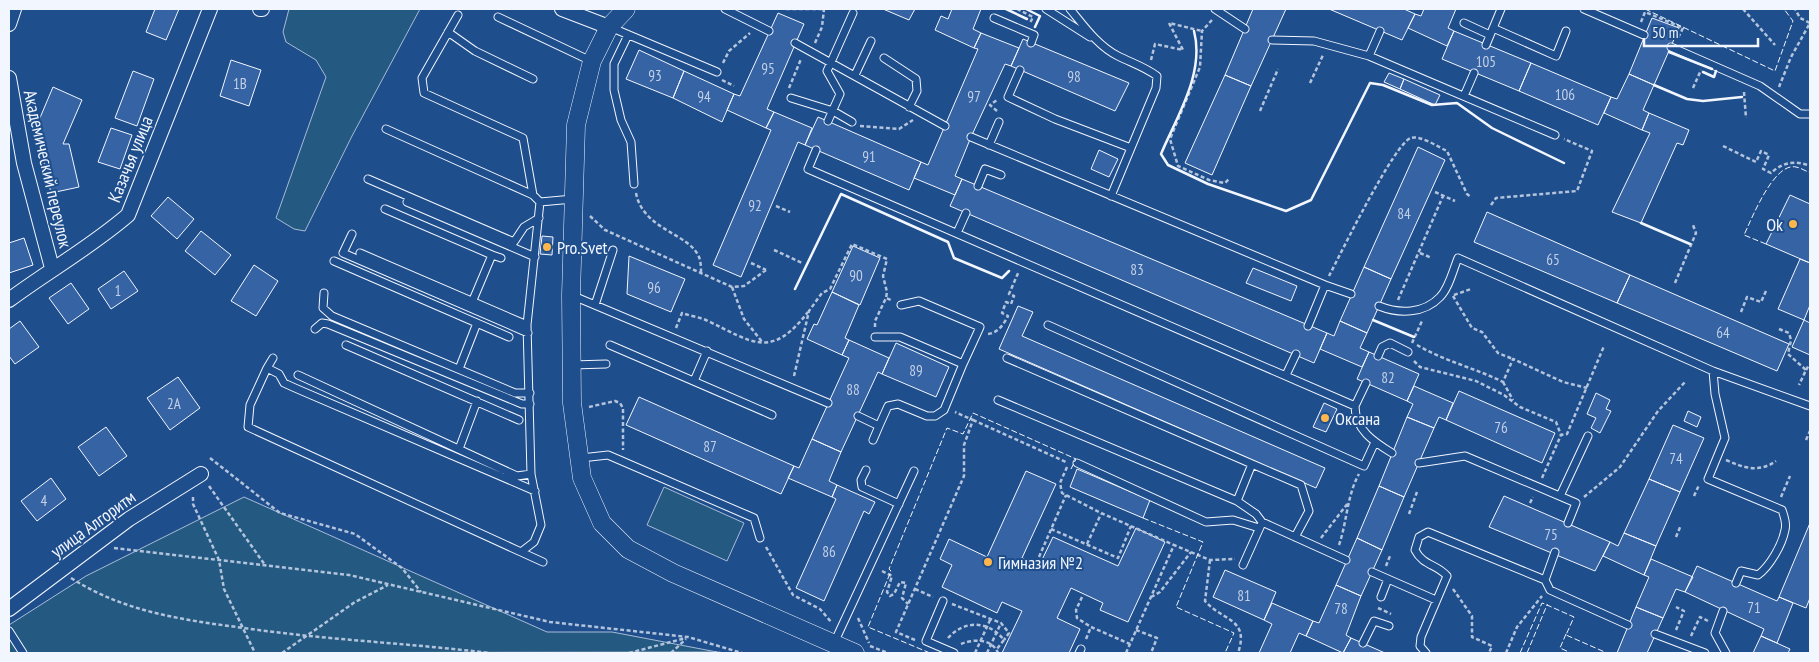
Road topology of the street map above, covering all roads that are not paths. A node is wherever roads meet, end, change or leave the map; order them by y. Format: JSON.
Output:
{"nodes":[{"id":1,"x":14,"y":9,"type":"edge"},
{"id":2,"x":210,"y":9,"type":"edge"},
{"id":3,"x":562,"y":9,"type":"edge"},
{"id":4,"x":626,"y":9,"type":"edge"},
{"id":5,"x":724,"y":9,"type":"edge"},
{"id":6,"x":1046,"y":9,"type":"edge"},
{"id":7,"x":1070,"y":9,"type":"edge"},
{"id":8,"x":1501,"y":9,"type":"edge"},
{"id":9,"x":1584,"y":9,"type":"edge"},
{"id":10,"x":1217,"y":10,"type":"edge"},
{"id":11,"x":853,"y":12,"type":"dead end"},
{"id":12,"x":458,"y":15,"type":"dead end"},
{"id":13,"x":498,"y":17,"type":"dead end"},
{"id":14,"x":994,"y":18,"type":"dead end"},
{"id":15,"x":1464,"y":23,"type":"dead end"},
{"id":16,"x":9,"y":24,"type":"edge"},
{"id":17,"x":609,"y":27,"type":"junction"},
{"id":18,"x":1245,"y":29,"type":"dead end"},
{"id":19,"x":769,"y":31,"type":"dead end"},
{"id":20,"x":1380,"y":31,"type":"dead end"},
{"id":21,"x":448,"y":32,"type":"junction"},
{"id":22,"x":1491,"y":32,"type":"junction"},
{"id":23,"x":1566,"y":32,"type":"dead end"},
{"id":24,"x":1640,"y":34,"type":"road end"},
{"id":25,"x":628,"y":35,"type":"junction"},
{"id":26,"x":1095,"y":39,"type":"junction"},
{"id":27,"x":1272,"y":40,"type":"dead end"},
{"id":28,"x":871,"y":41,"type":"dead end"},
{"id":29,"x":795,"y":43,"type":"dead end"},
{"id":30,"x":1031,"y":43,"type":"dead end"},
{"id":31,"x":1486,"y":45,"type":"dead end"},
{"id":32,"x":1673,"y":47,"type":"road end"},
{"id":33,"x":1369,"y":56,"type":"junction"},
{"id":34,"x":884,"y":58,"type":"dead end"},
{"id":35,"x":592,"y":61,"type":"junction"},
{"id":36,"x":831,"y":61,"type":"junction"},
{"id":37,"x":1020,"y":70,"type":"dead end"},
{"id":38,"x":717,"y":72,"type":"dead end"},
{"id":39,"x":1474,"y":73,"type":"dead end"},
{"id":40,"x":855,"y":75,"type":"junction"},
{"id":41,"x":9,"y":78,"type":"edge"},
{"id":42,"x":533,"y":79,"type":"dead end"},
{"id":43,"x":1464,"y":96,"type":"junction"},
{"id":44,"x":792,"y":98,"type":"dead end"},
{"id":45,"x":910,"y":107,"type":"junction"},
{"id":46,"x":833,"y":111,"type":"junction"},
{"id":47,"x":1810,"y":114,"type":"edge"},
{"id":48,"x":828,"y":121,"type":"dead end"},
{"id":49,"x":852,"y":122,"type":"dead end"},
{"id":50,"x":999,"y":122,"type":"dead end"},
{"id":51,"x":945,"y":126,"type":"dead end"},
{"id":52,"x":386,"y":129,"type":"dead end"},
{"id":53,"x":1555,"y":135,"type":"dead end"},
{"id":54,"x":971,"y":137,"type":"dead end"},
{"id":55,"x":989,"y":145,"type":"junction"},
{"id":56,"x":1131,"y":148,"type":"junction"},
{"id":57,"x":816,"y":150,"type":"dead end"},
{"id":58,"x":1000,"y":175,"type":"dead end"},
{"id":59,"x":368,"y":179,"type":"dead end"},
{"id":60,"x":634,"y":184,"type":"road end"},
{"id":61,"x":978,"y":186,"type":"dead end"},
{"id":62,"x":532,"y":195,"type":"junction"},
{"id":63,"x":1111,"y":196,"type":"junction"},
{"id":64,"x":408,"y":202,"type":"dead end"},
{"id":65,"x":540,"y":202,"type":"junction"},
{"id":66,"x":579,"y":205,"type":"junction"},
{"id":67,"x":385,"y":209,"type":"dead end"},
{"id":68,"x":966,"y":213,"type":"dead end"},
{"id":69,"x":539,"y":218,"type":"junction"},
{"id":70,"x":957,"y":233,"type":"junction"},
{"id":71,"x":352,"y":234,"type":"dead end"},
{"id":72,"x":613,"y":250,"type":"dead end"},
{"id":73,"x":360,"y":253,"type":"dead end"},
{"id":74,"x":492,"y":255,"type":"junction"},
{"id":75,"x":535,"y":257,"type":"junction"},
{"id":76,"x":501,"y":258,"type":"dead end"},
{"id":77,"x":334,"y":261,"type":"dead end"},
{"id":78,"x":52,"y":268,"type":"junction"},
{"id":79,"x":1325,"y":285,"type":"junction"},
{"id":80,"x":324,"y":294,"type":"dead end"},
{"id":81,"x":1351,"y":294,"type":"dead end"},
{"id":82,"x":571,"y":295,"type":"junction"},
{"id":83,"x":9,"y":300,"type":"edge"},
{"id":84,"x":473,"y":300,"type":"junction"},
{"id":85,"x":595,"y":305,"type":"junction"},
{"id":86,"x":901,"y":305,"type":"road end"},
{"id":87,"x":1379,"y":306,"type":"dead end"},
{"id":88,"x":477,"y":323,"type":"junction"},
{"id":89,"x":1048,"y":325,"type":"dead end"},
{"id":90,"x":1308,"y":326,"type":"dead end"},
{"id":91,"x":315,"y":329,"type":"dead end"},
{"id":92,"x":528,"y":329,"type":"junction"},
{"id":93,"x":509,"y":337,"type":"dead end"},
{"id":94,"x":875,"y":337,"type":"dead end"},
{"id":95,"x":610,"y":344,"type":"dead end"},
{"id":96,"x":346,"y":345,"type":"dead end"},
{"id":97,"x":707,"y":351,"type":"junction"},
{"id":98,"x":1408,"y":352,"type":"road end"},
{"id":99,"x":1296,"y":354,"type":"dead end"},
{"id":100,"x":1378,"y":356,"type":"dead end"},
{"id":101,"x":273,"y":358,"type":"dead end"},
{"id":102,"x":1007,"y":358,"type":"dead end"},
{"id":103,"x":606,"y":364,"type":"dead end"},
{"id":104,"x":963,"y":364,"type":"junction"},
{"id":105,"x":572,"y":365,"type":"junction"},
{"id":106,"x":267,"y":368,"type":"junction"},
{"id":107,"x":459,"y":369,"type":"junction"},
{"id":108,"x":1713,"y":371,"type":"junction"},
{"id":109,"x":298,"y":375,"type":"dead end"},
{"id":110,"x":1286,"y":375,"type":"junction"},
{"id":111,"x":694,"y":381,"type":"junction"},
{"id":112,"x":1366,"y":383,"type":"dead end"},
{"id":113,"x":530,"y":393,"type":"junction"},
{"id":114,"x":998,"y":400,"type":"dead end"},
{"id":115,"x":476,"y":402,"type":"junction"},
{"id":116,"x":530,"y":404,"type":"junction"},
{"id":117,"x":828,"y":404,"type":"dead end"},
{"id":118,"x":1355,"y":406,"type":"junction"},
{"id":119,"x":1810,"y":406,"type":"edge"},
{"id":120,"x":772,"y":415,"type":"dead end"},
{"id":121,"x":858,"y":416,"type":"dead end"},
{"id":122,"x":519,"y":420,"type":"dead end"},
{"id":123,"x":880,"y":426,"type":"junction"},
{"id":124,"x":1588,"y":436,"type":"dead end"},
{"id":125,"x":872,"y":440,"type":"dead end"},
{"id":126,"x":1375,"y":442,"type":"junction"},
{"id":127,"x":458,"y":449,"type":"junction"},
{"id":128,"x":1392,"y":453,"type":"dead end"},
{"id":129,"x":578,"y":459,"type":"junction"},
{"id":130,"x":1418,"y":463,"type":"dead end"},
{"id":131,"x":1077,"y":464,"type":"dead end"},
{"id":132,"x":1252,"y":464,"type":"junction"},
{"id":133,"x":866,"y":470,"type":"dead end"},
{"id":134,"x":914,"y":471,"type":"dead end"},
{"id":135,"x":531,"y":474,"type":"junction"},
{"id":136,"x":196,"y":477,"type":"road end"},
{"id":137,"x":535,"y":492,"type":"junction"},
{"id":138,"x":1560,"y":496,"type":"junction"},
{"id":139,"x":1237,"y":501,"type":"junction"},
{"id":140,"x":898,"y":504,"type":"junction"},
{"id":141,"x":1568,"y":524,"type":"dead end"},
{"id":142,"x":1261,"y":525,"type":"junction"},
{"id":143,"x":1296,"y":537,"type":"junction"},
{"id":144,"x":760,"y":538,"type":"road end"},
{"id":145,"x":521,"y":552,"type":"junction"},
{"id":146,"x":1555,"y":552,"type":"dead end"},
{"id":147,"x":1346,"y":560,"type":"dead end"},
{"id":148,"x":543,"y":562,"type":"dead end"},
{"id":149,"x":1245,"y":562,"type":"road end"},
{"id":150,"x":1372,"y":572,"type":"dead end"},
{"id":151,"x":1388,"y":579,"type":"junction"},
{"id":152,"x":1545,"y":580,"type":"junction"},
{"id":153,"x":1736,"y":582,"type":"dead end"},
{"id":154,"x":1381,"y":597,"type":"dead end"},
{"id":155,"x":1436,"y":600,"type":"junction"},
{"id":156,"x":943,"y":601,"type":"road end"},
{"id":157,"x":9,"y":609,"type":"edge"},
{"id":158,"x":1723,"y":611,"type":"dead end"},
{"id":159,"x":1628,"y":625,"type":"dead end"},
{"id":160,"x":1389,"y":626,"type":"dead end"},
{"id":161,"x":9,"y":632,"type":"edge"},
{"id":162,"x":1655,"y":634,"type":"dead end"},
{"id":163,"x":1363,"y":643,"type":"dead end"},
{"id":164,"x":834,"y":644,"type":"junction"},
{"id":165,"x":863,"y":650,"type":"edge"},
{"id":166,"x":23,"y":653,"type":"edge"},
{"id":167,"x":954,"y":653,"type":"edge"},
{"id":168,"x":1426,"y":653,"type":"edge"},
{"id":169,"x":1705,"y":653,"type":"edge"},
{"id":170,"x":1726,"y":653,"type":"edge"}],
"edges":[{"from":1,"to":16,"type":"street"},
{"from":2,"to":78,"type":"street","name":"Казачья улица"},
{"from":3,"to":17,"type":"street"},
{"from":4,"to":17,"type":"street"},
{"from":5,"to":19,"type":"lane"},
{"from":6,"to":26,"type":"lane"},
{"from":7,"to":26,"type":"lane"},
{"from":8,"to":22,"type":"lane"},
{"from":9,"to":24,"type":"lane"},
{"from":10,"to":18,"type":"lane"},
{"from":11,"to":36,"type":"lane"},
{"from":12,"to":21,"type":"lane"},
{"from":13,"to":35,"type":"lane"},
{"from":14,"to":30,"type":"lane"},
{"from":15,"to":22,"type":"lane"},
{"from":17,"to":25,"type":"lane"},
{"from":17,"to":35,"type":"street"},
{"from":20,"to":33,"type":"lane"},
{"from":21,"to":42,"type":"lane"},
{"from":21,"to":62,"type":"lane"},
{"from":22,"to":23,"type":"lane"},
{"from":22,"to":31,"type":"lane"},
{"from":25,"to":38,"type":"lane"},
{"from":25,"to":60,"type":"lane"},
{"from":26,"to":56,"type":"lane"},
{"from":27,"to":33,"type":"lane"},
{"from":28,"to":40,"type":"lane"},
{"from":29,"to":36,"type":"lane"},
{"from":32,"to":47,"type":"lane"},
{"from":33,"to":43,"type":"lane"},
{"from":34,"to":45,"type":"lane"},
{"from":35,"to":66,"type":"street"},
{"from":36,"to":40,"type":"lane"},
{"from":36,"to":46,"type":"lane"},
{"from":37,"to":56,"type":"lane"},
{"from":39,"to":43,"type":"lane"},
{"from":40,"to":45,"type":"lane"},
{"from":41,"to":78,"type":"street","name":"Академический переулок"},
{"from":43,"to":53,"type":"lane"},
{"from":44,"to":46,"type":"lane"},
{"from":45,"to":51,"type":"lane"},
{"from":46,"to":48,"type":"lane"},
{"from":46,"to":49,"type":"lane"},
{"from":50,"to":55,"type":"lane"},
{"from":52,"to":62,"type":"lane"},
{"from":54,"to":55,"type":"lane"},
{"from":55,"to":63,"type":"lane"},
{"from":56,"to":63,"type":"lane"},
{"from":57,"to":70,"type":"lane"},
{"from":58,"to":61,"type":"lane"},
{"from":59,"to":69,"type":"lane"},
{"from":62,"to":65,"type":"lane"},
{"from":63,"to":79,"type":"lane"},
{"from":64,"to":75,"type":"lane"},
{"from":65,"to":66,"type":"lane"},
{"from":65,"to":69,"type":"lane"},
{"from":66,"to":82,"type":"street"},
{"from":67,"to":74,"type":"lane"},
{"from":68,"to":70,"type":"lane"},
{"from":69,"to":75,"type":"lane"},
{"from":70,"to":110,"type":"lane"},
{"from":71,"to":92,"type":"lane"},
{"from":72,"to":85,"type":"lane"},
{"from":73,"to":84,"type":"lane"},
{"from":74,"to":76,"type":"lane"},
{"from":74,"to":84,"type":"lane"},
{"from":75,"to":92,"type":"lane"},
{"from":77,"to":88,"type":"lane"},
{"from":78,"to":83,"type":"street","name":"Казачья улица"},
{"from":79,"to":81,"type":"lane"},
{"from":79,"to":90,"type":"lane"},
{"from":80,"to":107,"type":"lane"},
{"from":82,"to":85,"type":"lane"},
{"from":82,"to":105,"type":"street"},
{"from":84,"to":92,"type":"lane"},
{"from":85,"to":97,"type":"lane"},
{"from":86,"to":104,"type":"lane"},
{"from":87,"to":108,"type":"lane"},
{"from":88,"to":93,"type":"lane"},
{"from":88,"to":107,"type":"lane"},
{"from":89,"to":126,"type":"lane"},
{"from":91,"to":116,"type":"lane"},
{"from":92,"to":113,"type":"lane"},
{"from":94,"to":104,"type":"lane"},
{"from":95,"to":111,"type":"lane"},
{"from":96,"to":115,"type":"lane"},
{"from":97,"to":111,"type":"lane"},
{"from":97,"to":117,"type":"lane"},
{"from":98,"to":100,"type":"lane"},
{"from":99,"to":110,"type":"lane"},
{"from":101,"to":106,"type":"lane"},
{"from":102,"to":132,"type":"lane"},
{"from":103,"to":105,"type":"lane"},
{"from":104,"to":123,"type":"lane"},
{"from":105,"to":129,"type":"street"},
{"from":106,"to":137,"type":"lane"},
{"from":106,"to":145,"type":"lane"},
{"from":107,"to":113,"type":"lane"},
{"from":108,"to":119,"type":"lane"},
{"from":108,"to":153,"type":"lane"},
{"from":109,"to":127,"type":"lane"},
{"from":110,"to":118,"type":"lane"},
{"from":111,"to":120,"type":"lane"},
{"from":112,"to":118,"type":"lane"},
{"from":113,"to":116,"type":"lane"},
{"from":114,"to":139,"type":"lane"},
{"from":115,"to":122,"type":"lane"},
{"from":115,"to":127,"type":"lane"},
{"from":116,"to":135,"type":"lane"},
{"from":118,"to":126,"type":"lane"},
{"from":121,"to":123,"type":"lane"},
{"from":123,"to":125,"type":"lane"},
{"from":124,"to":138,"type":"lane"},
{"from":126,"to":128,"type":"lane"},
{"from":127,"to":135,"type":"lane"},
{"from":129,"to":144,"type":"lane"},
{"from":129,"to":164,"type":"street"},
{"from":130,"to":138,"type":"lane"},
{"from":131,"to":142,"type":"lane"},
{"from":132,"to":139,"type":"lane"},
{"from":132,"to":143,"type":"lane"},
{"from":133,"to":140,"type":"lane"},
{"from":134,"to":140,"type":"lane"},
{"from":135,"to":137,"type":"lane"},
{"from":136,"to":157,"type":"street","name":"улица Алгоритм"},
{"from":137,"to":145,"type":"lane"},
{"from":138,"to":141,"type":"lane"},
{"from":139,"to":142,"type":"lane"},
{"from":140,"to":164,"type":"lane"},
{"from":142,"to":143,"type":"lane"},
{"from":142,"to":149,"type":"lane"},
{"from":143,"to":147,"type":"lane"},
{"from":145,"to":148,"type":"lane"},
{"from":146,"to":152,"type":"lane"},
{"from":150,"to":151,"type":"lane"},
{"from":151,"to":154,"type":"lane"},
{"from":151,"to":155,"type":"lane"},
{"from":152,"to":155,"type":"lane"},
{"from":152,"to":159,"type":"lane"},
{"from":155,"to":168,"type":"lane"},
{"from":156,"to":167,"type":"lane"},
{"from":158,"to":170,"type":"lane"},
{"from":160,"to":163,"type":"lane"},
{"from":161,"to":166,"type":"lane"},
{"from":162,"to":169,"type":"lane"},
{"from":164,"to":165,"type":"street"}]}
